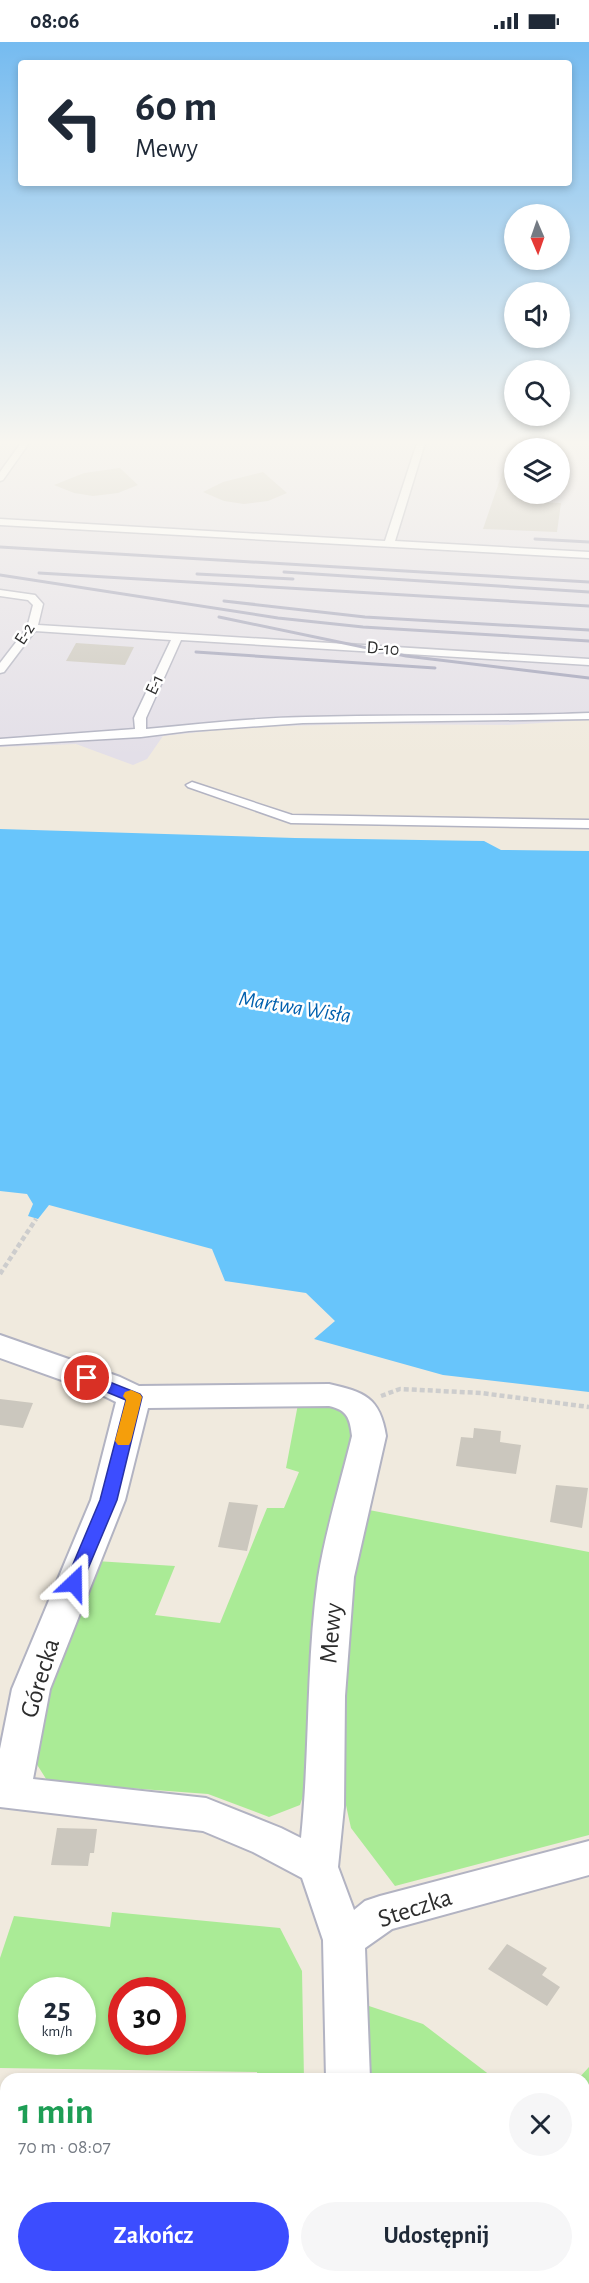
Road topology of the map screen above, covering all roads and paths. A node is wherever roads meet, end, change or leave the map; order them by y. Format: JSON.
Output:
{"nodes":[{"id":1,"x":454,"y":548,"type":"edge"},
{"id":2,"x":589,"y":555,"type":"edge"},
{"id":3,"x":0,"y":593,"type":"edge"},
{"id":4,"x":32,"y":628,"type":"junction"},
{"id":5,"x":177,"y":637,"type":"junction"},
{"id":6,"x":589,"y":662,"type":"edge"},
{"id":7,"x":0,"y":670,"type":"edge"},
{"id":8,"x":589,"y":716,"type":"edge"},
{"id":9,"x":141,"y":734,"type":"junction"},
{"id":10,"x":0,"y":742,"type":"edge"},
{"id":11,"x":192,"y":785,"type":"dead end"},
{"id":12,"x":589,"y":824,"type":"edge"},
{"id":13,"x":36,"y":1219,"type":"dead end"},
{"id":14,"x":0,"y":1274,"type":"edge"},
{"id":15,"x":0,"y":1346,"type":"edge"},
{"id":16,"x":134,"y":1397,"type":"junction"},
{"id":17,"x":358,"y":1405,"type":"junction"},
{"id":18,"x":589,"y":1407,"type":"edge"},
{"id":19,"x":6,"y":1791,"type":"edge"},
{"id":20,"x":589,"y":1858,"type":"edge"},
{"id":21,"x":318,"y":1867,"type":"junction"},
{"id":22,"x":344,"y":1940,"type":"junction"},
{"id":23,"x":348,"y":2073,"type":"edge"}],
"edges":[{"from":1,"to":2,"type":"lane"},
{"from":3,"to":4,"type":"lane","name":"E-2"},
{"from":4,"to":5,"type":"lane","name":"D-10"},
{"from":4,"to":7,"type":"lane","name":"E-2"},
{"from":5,"to":6,"type":"lane","name":"D-10"},
{"from":5,"to":9,"type":"lane","name":"E-1"},
{"from":8,"to":9,"type":"lane"},
{"from":9,"to":10,"type":"lane"},
{"from":11,"to":12,"type":"lane"},
{"from":13,"to":14,"type":"path"},
{"from":15,"to":16,"type":"street"},
{"from":16,"to":17,"type":"street"},
{"from":16,"to":19,"type":"street","name":"Górecka"},
{"from":17,"to":18,"type":"path"},
{"from":17,"to":21,"type":"street","name":"Mewy"},
{"from":19,"to":21,"type":"street","name":"Górecka"},
{"from":20,"to":22,"type":"street","name":"Steczka"},
{"from":21,"to":22,"type":"street"},
{"from":22,"to":23,"type":"street"}]}
